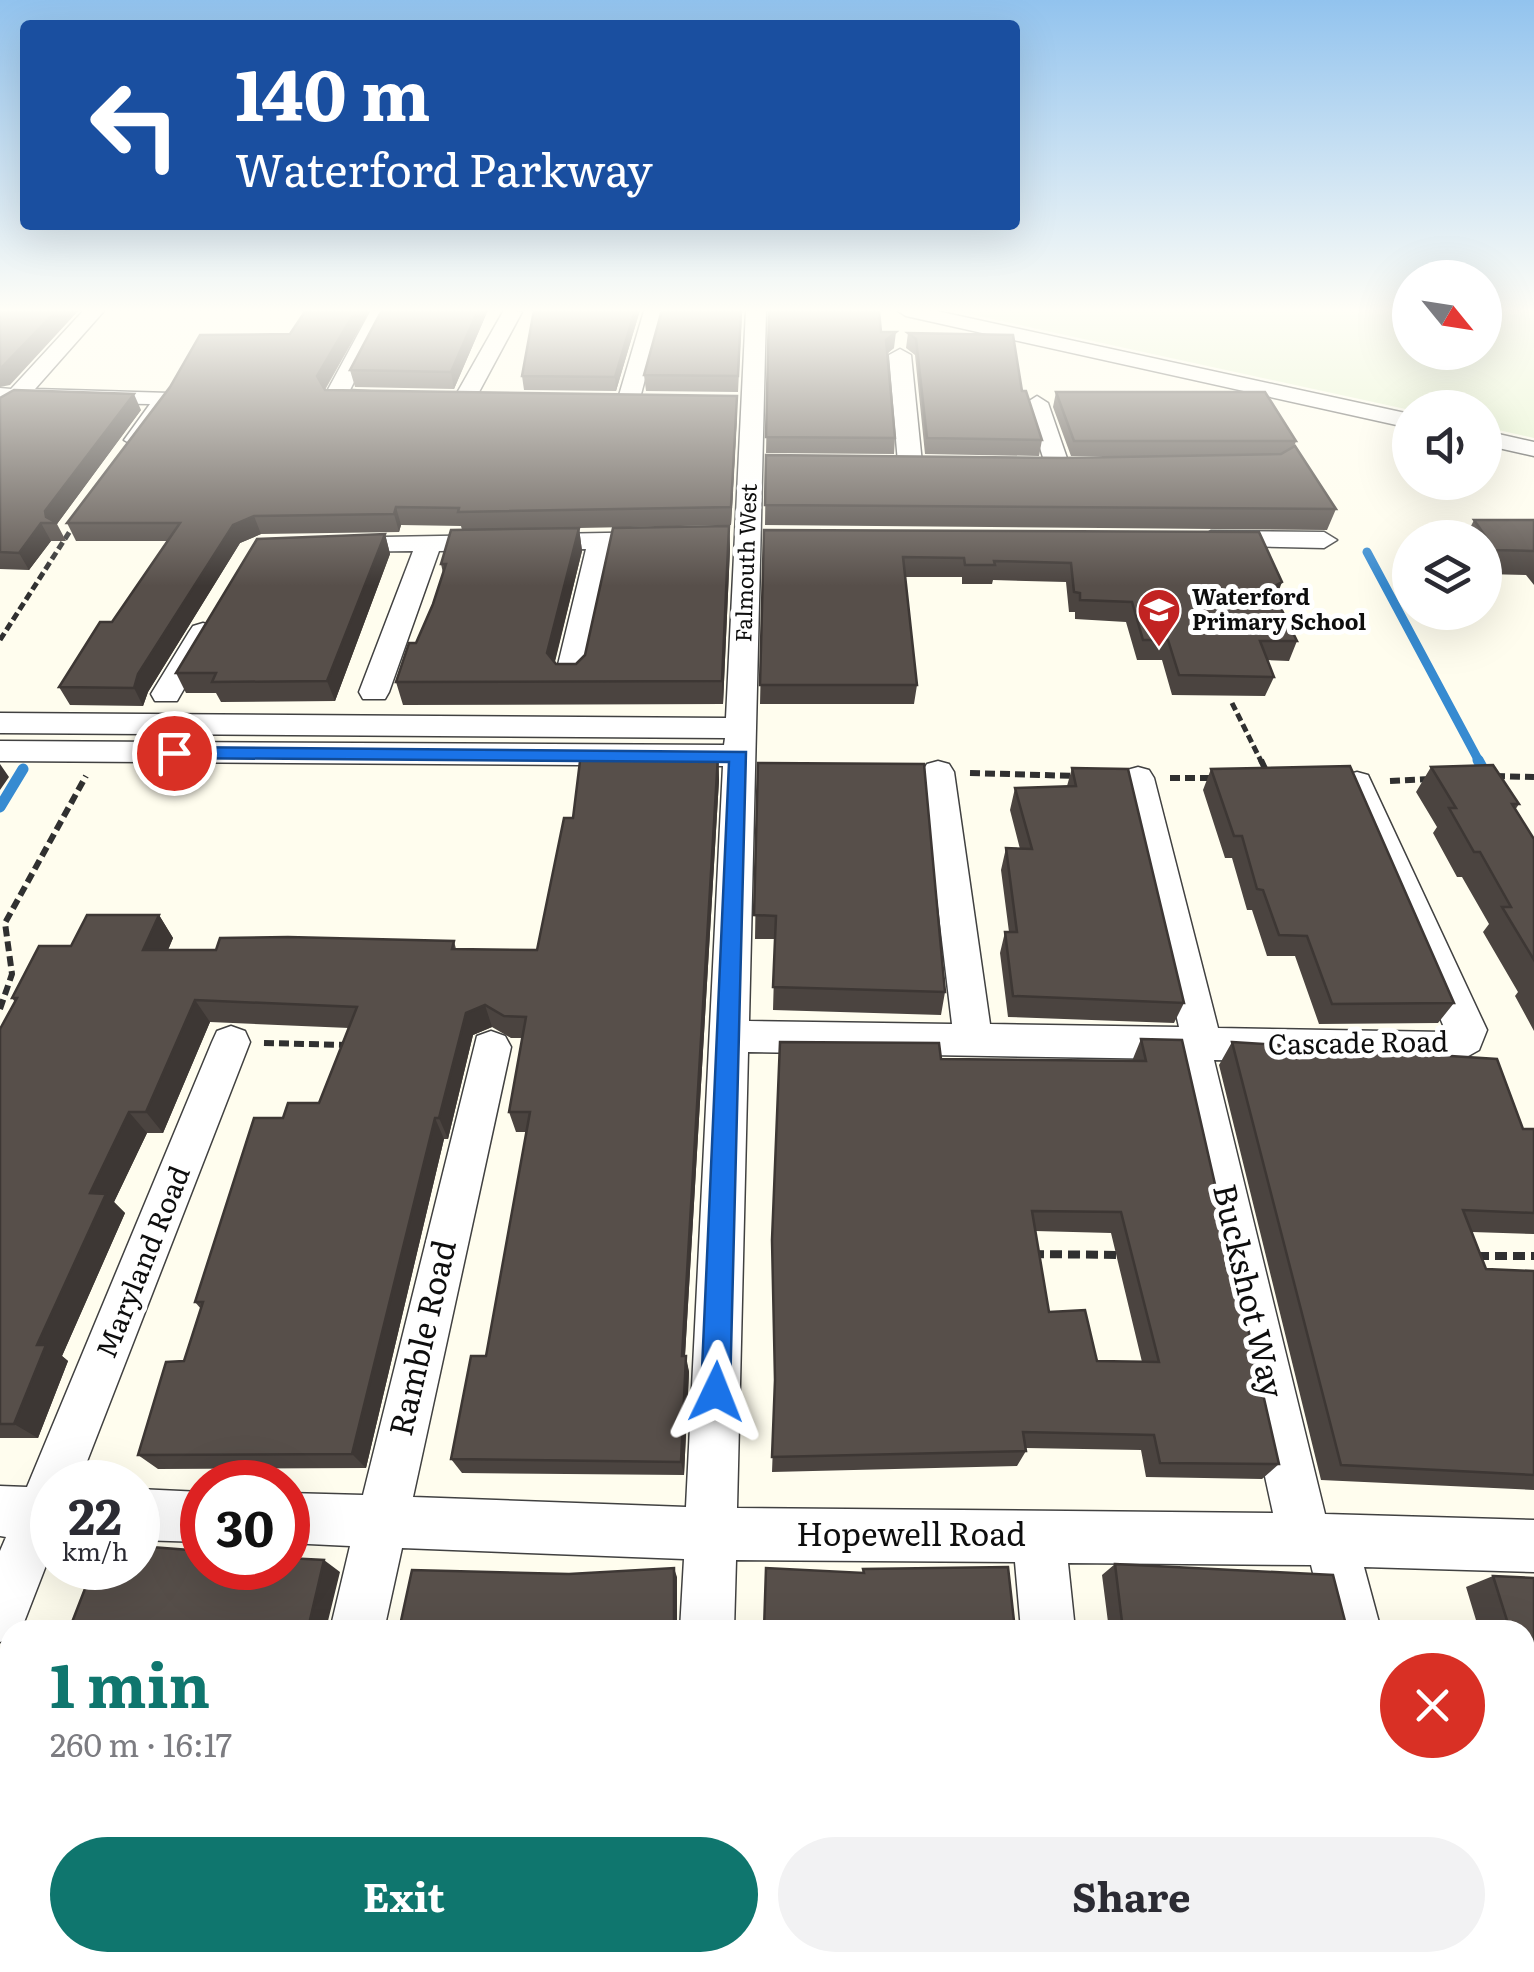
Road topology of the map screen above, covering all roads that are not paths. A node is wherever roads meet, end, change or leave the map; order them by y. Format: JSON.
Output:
{"nodes":[{"id":1,"x":163,"y":402,"type":"edge"},
{"id":2,"x":743,"y":402,"type":"edge"},
{"id":3,"x":904,"y":402,"type":"edge"},
{"id":4,"x":1324,"y":402,"type":"edge"},
{"id":5,"x":1037,"y":403,"type":"dead end"},
{"id":6,"x":1392,"y":417,"type":"edge"},
{"id":7,"x":1502,"y":442,"type":"edge"},
{"id":8,"x":1534,"y":449,"type":"edge"},
{"id":9,"x":910,"y":464,"type":"edge"},
{"id":10,"x":1058,"y":466,"type":"edge"},
{"id":11,"x":116,"y":467,"type":"edge"},
{"id":12,"x":758,"y":537,"type":"junction"},
{"id":13,"x":1185,"y":539,"type":"edge"},
{"id":14,"x":1324,"y":540,"type":"dead end"},
{"id":15,"x":601,"y":542,"type":"junction"},
{"id":16,"x":429,"y":543,"type":"junction"},
{"id":17,"x":310,"y":544,"type":"edge"},
{"id":18,"x":214,"y":615,"type":"edge"},
{"id":19,"x":570,"y":677,"type":"edge"},
{"id":20,"x":374,"y":692,"type":"dead end"},
{"id":21,"x":166,"y":694,"type":"dead end"},
{"id":22,"x":0,"y":723,"type":"edge"},
{"id":23,"x":739,"y":742,"type":"junction"},
{"id":24,"x":0,"y":751,"type":"edge"},
{"id":25,"x":938,"y":772,"type":"dead end"},
{"id":26,"x":1138,"y":778,"type":"dead end"},
{"id":27,"x":1357,"y":783,"type":"edge"},
{"id":28,"x":728,"y":1036,"type":"junction"},
{"id":29,"x":973,"y":1040,"type":"junction"},
{"id":30,"x":232,"y":1042,"type":"road end"},
{"id":31,"x":1196,"y":1043,"type":"junction"},
{"id":32,"x":491,"y":1047,"type":"dead end"},
{"id":33,"x":58,"y":1460,"type":"edge"},
{"id":34,"x":310,"y":1518,"type":"edge"},
{"id":35,"x":382,"y":1520,"type":"junction"},
{"id":36,"x":30,"y":1530,"type":"edge"},
{"id":37,"x":710,"y":1534,"type":"junction"},
{"id":38,"x":1039,"y":1535,"type":"junction"},
{"id":39,"x":1318,"y":1539,"type":"junction"},
{"id":40,"x":1534,"y":1546,"type":"edge"},
{"id":41,"x":0,"y":1615,"type":"edge"},
{"id":42,"x":360,"y":1620,"type":"edge"},
{"id":43,"x":707,"y":1620,"type":"edge"},
{"id":44,"x":1047,"y":1620,"type":"edge"},
{"id":45,"x":1350,"y":1620,"type":"edge"}],
"edges":[{"from":1,"to":11,"type":"street"},
{"from":2,"to":12,"type":"street","name":"Falmouth West"},
{"from":3,"to":9,"type":"street"},
{"from":4,"to":6,"type":"street"},
{"from":5,"to":10,"type":"street"},
{"from":7,"to":8,"type":"street"},
{"from":12,"to":15,"type":"street"},
{"from":12,"to":23,"type":"street","name":"Falmouth West"},
{"from":13,"to":14,"type":"street"},
{"from":15,"to":16,"type":"street"},
{"from":15,"to":19,"type":"street"},
{"from":16,"to":17,"type":"street"},
{"from":16,"to":20,"type":"street"},
{"from":18,"to":21,"type":"street"},
{"from":22,"to":23,"type":"street"},
{"from":23,"to":24,"type":"street"},
{"from":23,"to":28,"type":"street","name":"Falmouth West"},
{"from":25,"to":29,"type":"street"},
{"from":26,"to":31,"type":"street","name":"Buckshot Way"},
{"from":27,"to":31,"type":"street","name":"Cascade Road"},
{"from":28,"to":29,"type":"street","name":"Cascade Road"},
{"from":28,"to":37,"type":"street","name":"Falmouth West"},
{"from":29,"to":31,"type":"street","name":"Cascade Road"},
{"from":30,"to":33,"type":"street","name":"Maryland Road"},
{"from":31,"to":39,"type":"street","name":"Buckshot Way"},
{"from":32,"to":35,"type":"street","name":"Ramble Road"},
{"from":34,"to":35,"type":"street","name":"Hopewell Road"},
{"from":35,"to":37,"type":"street","name":"Hopewell Road"},
{"from":35,"to":42,"type":"street","name":"Ramble Road"},
{"from":36,"to":41,"type":"street","name":"Maryland Road"},
{"from":37,"to":38,"type":"street","name":"Hopewell Road"},
{"from":37,"to":43,"type":"street","name":"Falmouth West"},
{"from":38,"to":39,"type":"street","name":"Hopewell Road"},
{"from":38,"to":44,"type":"street"},
{"from":39,"to":40,"type":"street","name":"Hopewell Road"},
{"from":39,"to":45,"type":"street","name":"Buckshot Way"}]}
